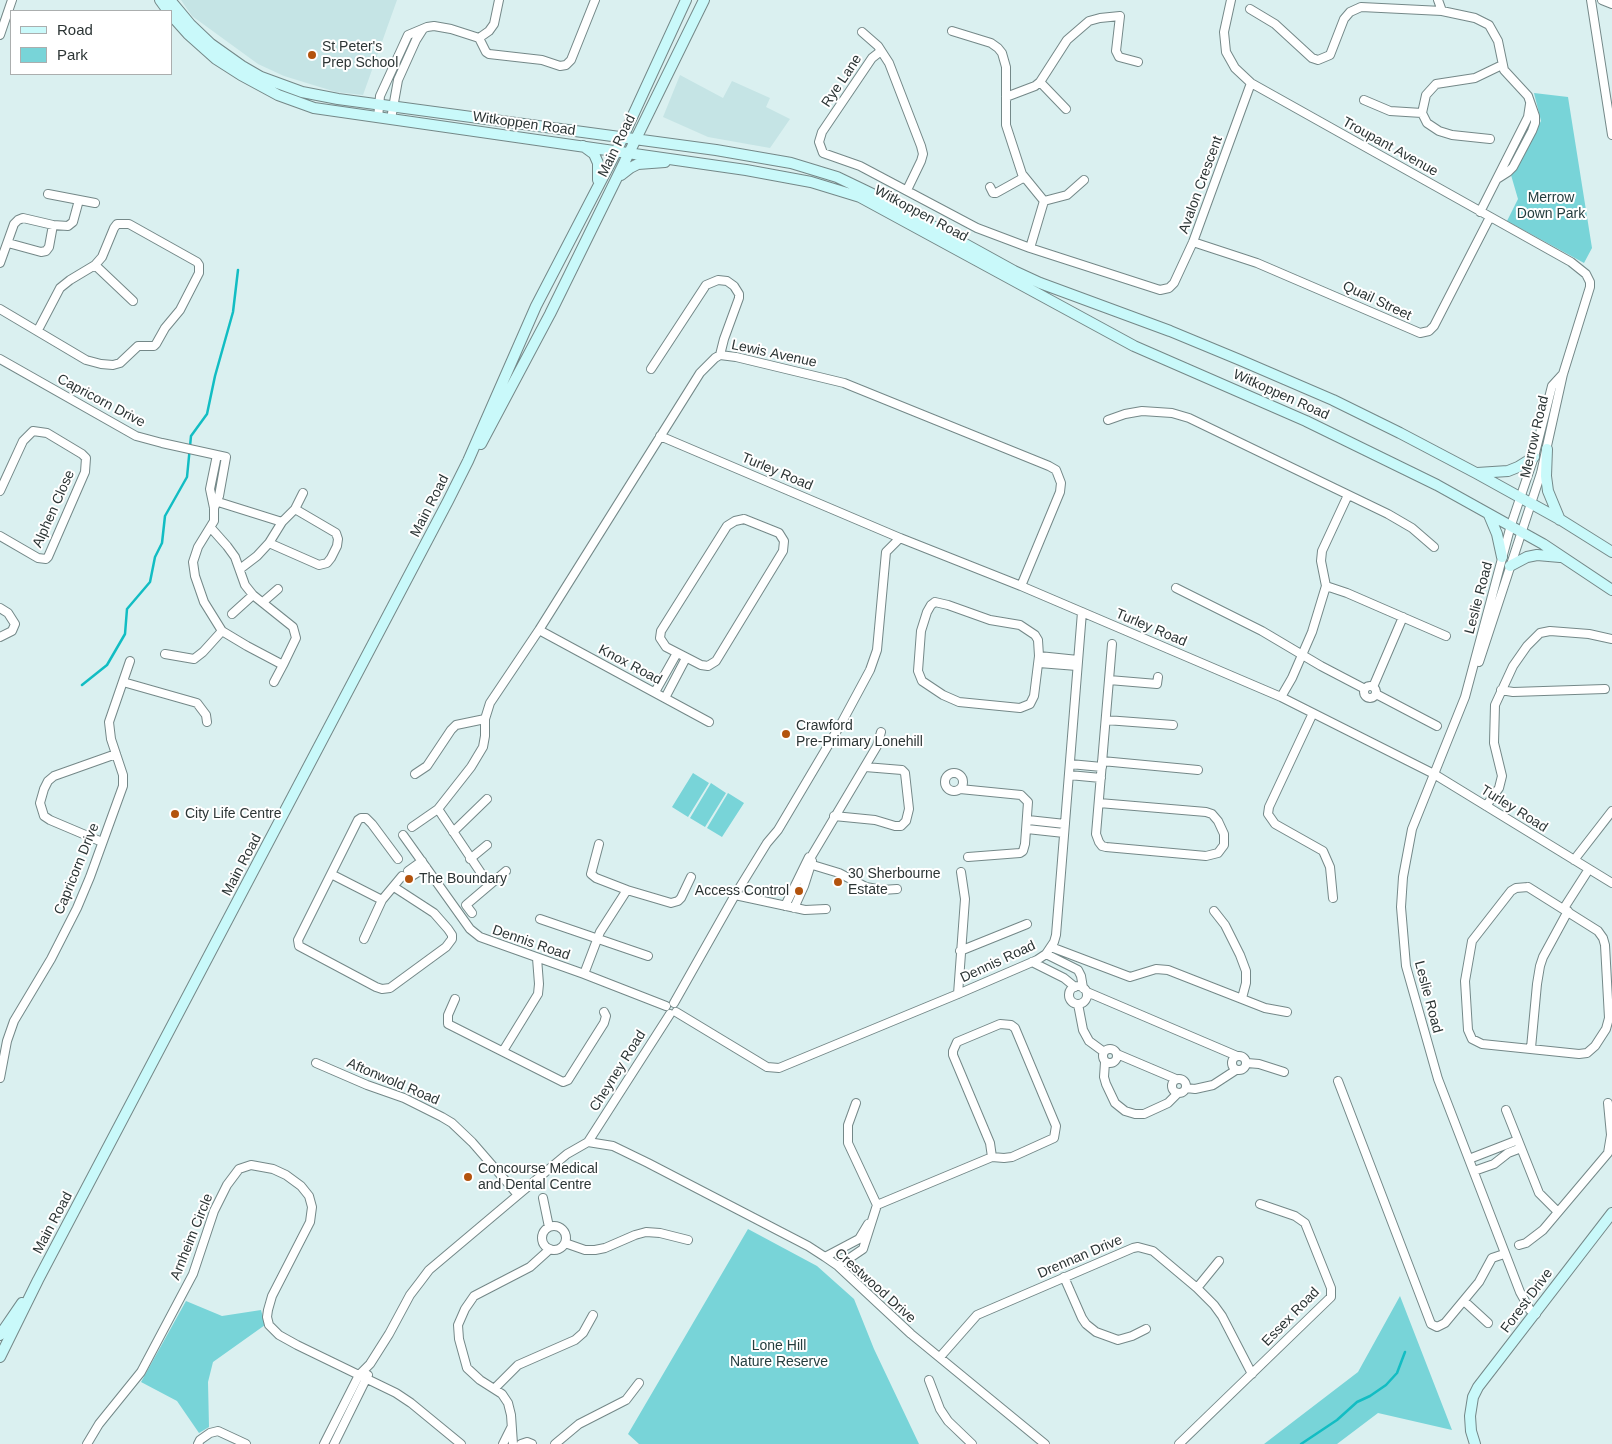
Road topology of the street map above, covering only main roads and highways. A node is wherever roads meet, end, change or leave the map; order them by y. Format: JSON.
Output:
{"nodes":[{"id":1,"x":170,"y":0,"type":"edge"},
{"id":2,"x":686,"y":0,"type":"edge"},
{"id":3,"x":704,"y":0,"type":"edge"},
{"id":4,"x":172,"y":16,"type":"edge"},
{"id":5,"x":280,"y":90,"type":"junction"},
{"id":6,"x":622,"y":136,"type":"junction"},
{"id":7,"x":636,"y":138,"type":"junction"},
{"id":8,"x":582,"y":146,"type":"junction"},
{"id":9,"x":616,"y":150,"type":"junction"},
{"id":10,"x":630,"y":152,"type":"junction"},
{"id":11,"x":689,"y":161,"type":"junction"},
{"id":12,"x":618,"y":178,"type":"junction"},
{"id":13,"x":596,"y":188,"type":"junction"},
{"id":14,"x":1547,"y":449,"type":"road end"},
{"id":15,"x":1534,"y":457,"type":"road end"},
{"id":16,"x":468,"y":461,"type":"junction"},
{"id":17,"x":1476,"y":473,"type":"junction"},
{"id":18,"x":1489,"y":515,"type":"junction"},
{"id":19,"x":1561,"y":520,"type":"junction"},
{"id":20,"x":1612,"y":552,"type":"edge"},
{"id":21,"x":1502,"y":557,"type":"road end"},
{"id":22,"x":1564,"y":557,"type":"junction"},
{"id":23,"x":1510,"y":566,"type":"road end"},
{"id":24,"x":1612,"y":590,"type":"edge"},
{"id":25,"x":1612,"y":1213,"type":"edge"},
{"id":26,"x":38,"y":1280,"type":"junction"},
{"id":27,"x":0,"y":1335,"type":"edge"},
{"id":28,"x":0,"y":1357,"type":"edge"},
{"id":29,"x":1471,"y":1410,"type":"junction"},
{"id":30,"x":1475,"y":1444,"type":"edge"},
{"id":31,"x":1482,"y":1444,"type":"edge"}],
"edges":[{"from":1,"to":5,"type":"main road","name":"Witkoppen Road"},
{"from":2,"to":6,"type":"main road","name":"Main Road"},
{"from":3,"to":7,"type":"main road","name":"Main Road"},
{"from":4,"to":5,"type":"main road","name":"Witkoppen Road"},
{"from":5,"to":6,"type":"main road","name":"Witkoppen Road"},
{"from":5,"to":8,"type":"main road","name":"Witkoppen Road"},
{"from":6,"to":7,"type":"main road","name":"Witkoppen Road"},
{"from":6,"to":9,"type":"main road","name":"Main Road"},
{"from":7,"to":10,"type":"main road","name":"Main Road"},
{"from":7,"to":17,"type":"main road","name":"Witkoppen Road"},
{"from":8,"to":9,"type":"main road","name":"Witkoppen Road"},
{"from":8,"to":13,"type":"main road"},
{"from":9,"to":10,"type":"main road","name":"Witkoppen Road"},
{"from":9,"to":13,"type":"main road","name":"Main Road"},
{"from":10,"to":11,"type":"main road","name":"Witkoppen Road"},
{"from":10,"to":12,"type":"main road","name":"Main Road"},
{"from":11,"to":12,"type":"main road"},
{"from":11,"to":18,"type":"main road","name":"Witkoppen Road"},
{"from":12,"to":16,"type":"main road","name":"Main Road"},
{"from":13,"to":16,"type":"main road","name":"Main Road"},
{"from":14,"to":19,"type":"main road"},
{"from":15,"to":17,"type":"main road"},
{"from":16,"to":26,"type":"main road","name":"Main Road"},
{"from":17,"to":19,"type":"main road","name":"Witkoppen Road"},
{"from":18,"to":21,"type":"main road"},
{"from":18,"to":22,"type":"main road","name":"Witkoppen Road"},
{"from":19,"to":20,"type":"main road","name":"Witkoppen Road"},
{"from":22,"to":23,"type":"main road"},
{"from":22,"to":24,"type":"main road","name":"Witkoppen Road"},
{"from":25,"to":29,"type":"main road","name":"Forest Drive"},
{"from":26,"to":27,"type":"main road","name":"Main Road"},
{"from":26,"to":28,"type":"main road","name":"Main Road"},
{"from":29,"to":30,"type":"main road","name":"Forest Drive"},
{"from":29,"to":31,"type":"main road"}]}
